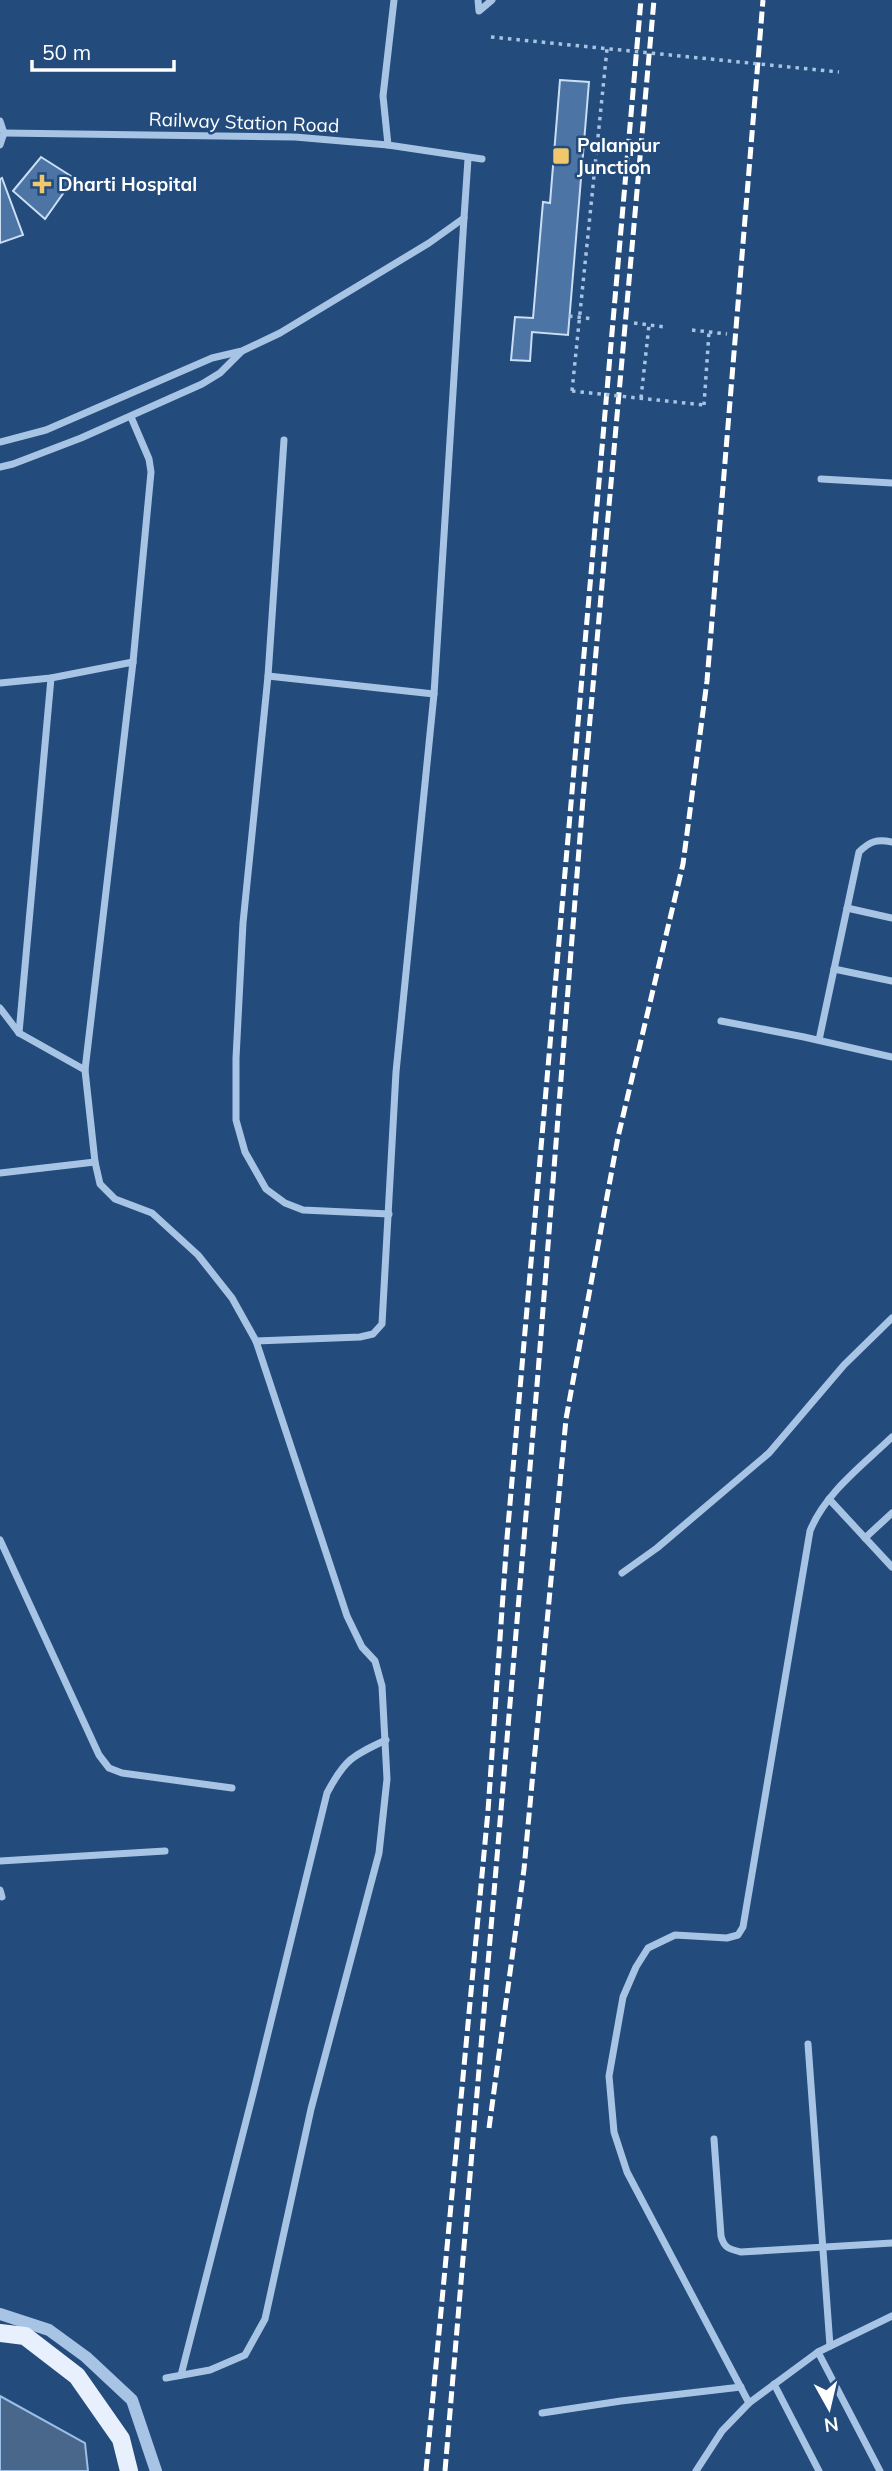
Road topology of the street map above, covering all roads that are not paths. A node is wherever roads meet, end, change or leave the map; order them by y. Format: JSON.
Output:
{"nodes":[{"id":1,"x":394,"y":0,"type":"edge"},
{"id":2,"x":478,"y":0,"type":"edge"},
{"id":3,"x":492,"y":0,"type":"edge"},
{"id":4,"x":0,"y":121,"type":"edge"},
{"id":5,"x":4,"y":132,"type":"junction"},
{"id":6,"x":0,"y":145,"type":"edge"},
{"id":7,"x":388,"y":145,"type":"junction"},
{"id":8,"x":468,"y":159,"type":"junction"},
{"id":9,"x":482,"y":159,"type":"dead end"},
{"id":10,"x":464,"y":218,"type":"junction"},
{"id":11,"x":242,"y":351,"type":"junction"},
{"id":12,"x":131,"y":416,"type":"junction"},
{"id":13,"x":284,"y":440,"type":"dead end"},
{"id":14,"x":0,"y":442,"type":"edge"},
{"id":15,"x":0,"y":467,"type":"edge"},
{"id":16,"x":821,"y":479,"type":"dead end"},
{"id":17,"x":892,"y":483,"type":"edge"},
{"id":18,"x":133,"y":662,"type":"junction"},
{"id":19,"x":268,"y":676,"type":"junction"},
{"id":20,"x":51,"y":678,"type":"junction"},
{"id":21,"x":0,"y":683,"type":"edge"},
{"id":22,"x":434,"y":694,"type":"junction"},
{"id":23,"x":892,"y":842,"type":"edge"},
{"id":24,"x":847,"y":908,"type":"junction"},
{"id":25,"x":892,"y":918,"type":"edge"},
{"id":26,"x":834,"y":969,"type":"junction"},
{"id":27,"x":892,"y":981,"type":"edge"},
{"id":28,"x":0,"y":1008,"type":"edge"},
{"id":29,"x":721,"y":1021,"type":"dead end"},
{"id":30,"x":19,"y":1033,"type":"junction"},
{"id":31,"x":819,"y":1040,"type":"junction"},
{"id":32,"x":892,"y":1057,"type":"edge"},
{"id":33,"x":85,"y":1070,"type":"junction"},
{"id":34,"x":95,"y":1161,"type":"junction"},
{"id":35,"x":0,"y":1173,"type":"edge"},
{"id":36,"x":389,"y":1214,"type":"junction"},
{"id":37,"x":892,"y":1318,"type":"edge"},
{"id":38,"x":256,"y":1341,"type":"junction"},
{"id":39,"x":892,"y":1437,"type":"edge"},
{"id":40,"x":829,"y":1499,"type":"junction"},
{"id":41,"x":892,"y":1513,"type":"edge"},
{"id":42,"x":865,"y":1538,"type":"junction"},
{"id":43,"x":0,"y":1540,"type":"edge"},
{"id":44,"x":892,"y":1566,"type":"edge"},
{"id":45,"x":622,"y":1573,"type":"dead end"},
{"id":46,"x":386,"y":1740,"type":"junction"},
{"id":47,"x":232,"y":1788,"type":"dead end"},
{"id":48,"x":165,"y":1851,"type":"dead end"},
{"id":49,"x":0,"y":1861,"type":"edge"},
{"id":50,"x":808,"y":2044,"type":"dead end"},
{"id":51,"x":714,"y":2138,"type":"dead end"},
{"id":52,"x":892,"y":2243,"type":"edge"},
{"id":53,"x":822,"y":2247,"type":"junction"},
{"id":54,"x":0,"y":2314,"type":"edge"},
{"id":55,"x":892,"y":2316,"type":"edge"},
{"id":56,"x":0,"y":2333,"type":"edge"},
{"id":57,"x":830,"y":2346,"type":"junction"},
{"id":58,"x":818,"y":2351,"type":"junction"},
{"id":59,"x":181,"y":2375,"type":"junction"},
{"id":60,"x":166,"y":2378,"type":"dead end"},
{"id":61,"x":774,"y":2384,"type":"junction"},
{"id":62,"x":741,"y":2387,"type":"junction"},
{"id":63,"x":749,"y":2403,"type":"junction"},
{"id":64,"x":542,"y":2413,"type":"dead end"},
{"id":65,"x":129,"y":2471,"type":"edge"},
{"id":66,"x":156,"y":2471,"type":"edge"},
{"id":67,"x":696,"y":2471,"type":"edge"},
{"id":68,"x":819,"y":2471,"type":"edge"},
{"id":69,"x":880,"y":2471,"type":"edge"}],
"edges":[{"from":1,"to":7,"type":"street"},
{"from":2,"to":3,"type":"street"},
{"from":4,"to":5,"type":"street"},
{"from":5,"to":6,"type":"street"},
{"from":5,"to":7,"type":"street","name":"Railway Station Road"},
{"from":7,"to":8,"type":"street","name":"Railway Station Road"},
{"from":8,"to":9,"type":"street","name":"Railway Station Road"},
{"from":8,"to":10,"type":"street"},
{"from":10,"to":11,"type":"street"},
{"from":10,"to":22,"type":"street"},
{"from":11,"to":12,"type":"street"},
{"from":11,"to":14,"type":"street"},
{"from":12,"to":15,"type":"street"},
{"from":12,"to":18,"type":"street"},
{"from":13,"to":19,"type":"street"},
{"from":16,"to":17,"type":"street"},
{"from":18,"to":20,"type":"street"},
{"from":18,"to":33,"type":"street"},
{"from":19,"to":22,"type":"street"},
{"from":19,"to":36,"type":"street"},
{"from":20,"to":21,"type":"street"},
{"from":20,"to":30,"type":"street"},
{"from":22,"to":36,"type":"street"},
{"from":23,"to":24,"type":"street"},
{"from":24,"to":25,"type":"street"},
{"from":24,"to":26,"type":"street"},
{"from":26,"to":27,"type":"street"},
{"from":26,"to":31,"type":"street"},
{"from":28,"to":30,"type":"street"},
{"from":29,"to":31,"type":"street"},
{"from":30,"to":33,"type":"street"},
{"from":31,"to":32,"type":"street"},
{"from":33,"to":34,"type":"street"},
{"from":34,"to":35,"type":"street"},
{"from":34,"to":38,"type":"street"},
{"from":36,"to":38,"type":"street"},
{"from":37,"to":45,"type":"street"},
{"from":38,"to":46,"type":"street"},
{"from":39,"to":40,"type":"street"},
{"from":40,"to":42,"type":"street"},
{"from":40,"to":62,"type":"street"},
{"from":41,"to":42,"type":"street"},
{"from":42,"to":44,"type":"street"},
{"from":43,"to":47,"type":"street"},
{"from":46,"to":59,"type":"street"},
{"from":46,"to":59,"type":"street"},
{"from":48,"to":49,"type":"street"},
{"from":50,"to":53,"type":"street"},
{"from":51,"to":53,"type":"street"},
{"from":52,"to":53,"type":"street"},
{"from":53,"to":57,"type":"street"},
{"from":54,"to":66,"type":"street"},
{"from":55,"to":57,"type":"street"},
{"from":56,"to":65,"type":"main road"},
{"from":57,"to":58,"type":"street"},
{"from":58,"to":61,"type":"street"},
{"from":58,"to":69,"type":"street"},
{"from":59,"to":60,"type":"street"},
{"from":61,"to":63,"type":"street"},
{"from":61,"to":68,"type":"street"},
{"from":62,"to":63,"type":"street"},
{"from":62,"to":64,"type":"street"},
{"from":63,"to":67,"type":"street"}]}
